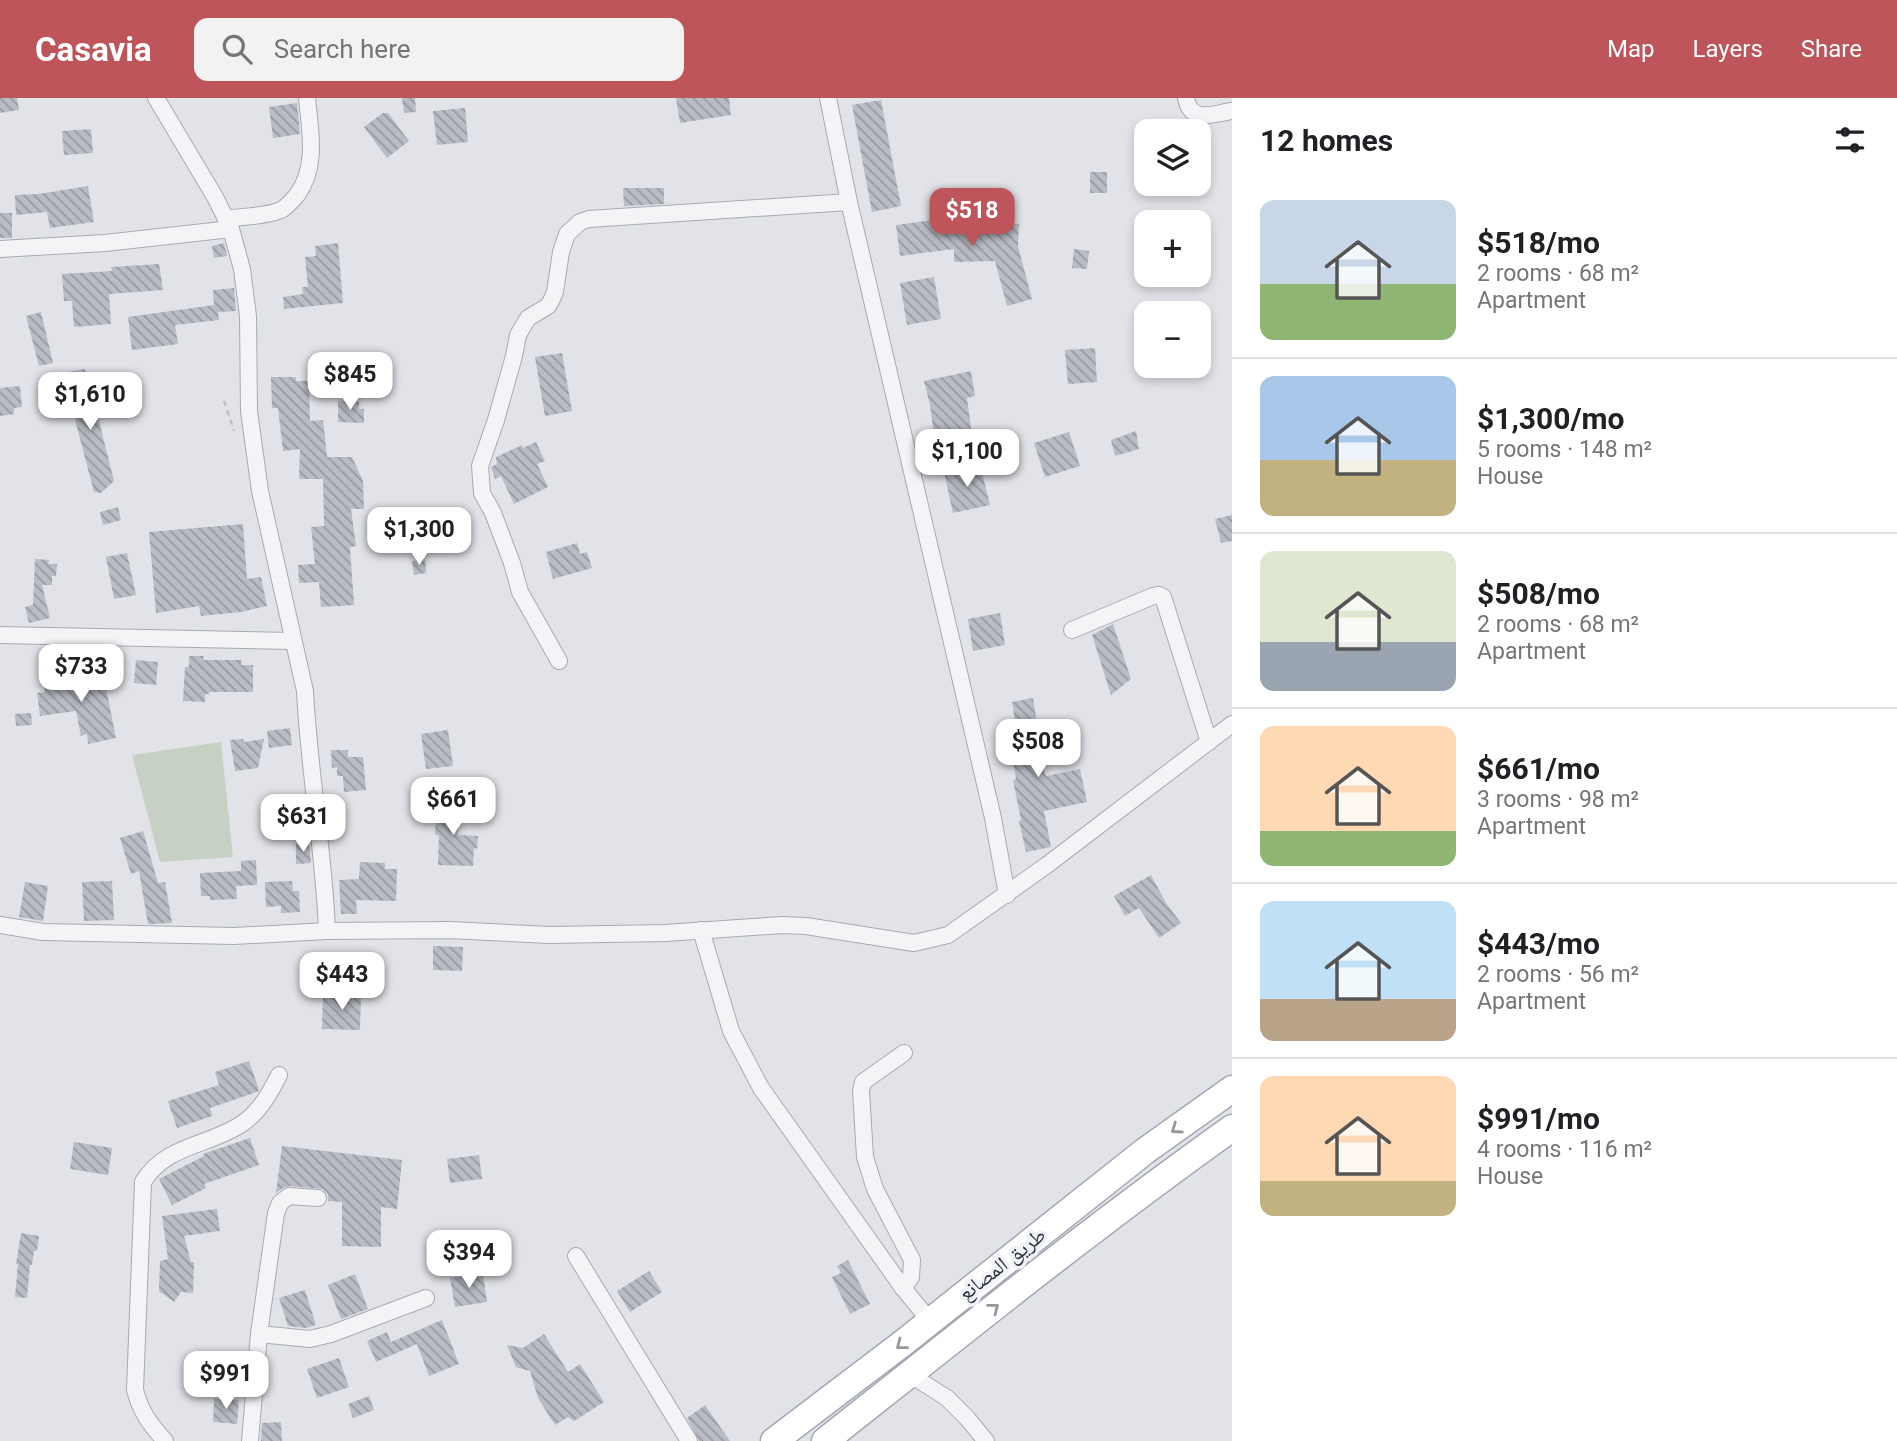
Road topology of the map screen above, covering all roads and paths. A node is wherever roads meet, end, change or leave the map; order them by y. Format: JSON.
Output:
{"nodes":[{"id":1,"x":156,"y":98,"type":"edge"},
{"id":2,"x":307,"y":98,"type":"edge"},
{"id":3,"x":828,"y":98,"type":"edge"},
{"id":4,"x":1186,"y":98,"type":"edge"},
{"id":5,"x":1232,"y":111,"type":"edge"},
{"id":6,"x":849,"y":202,"type":"junction"},
{"id":7,"x":228,"y":224,"type":"junction"},
{"id":8,"x":0,"y":249,"type":"edge"},
{"id":9,"x":1072,"y":630,"type":"dead end"},
{"id":10,"x":0,"y":635,"type":"edge"},
{"id":11,"x":292,"y":641,"type":"junction"},
{"id":12,"x":559,"y":661,"type":"dead end"},
{"id":13,"x":1232,"y":724,"type":"edge"},
{"id":14,"x":1209,"y":742,"type":"junction"},
{"id":15,"x":1007,"y":894,"type":"junction"},
{"id":16,"x":0,"y":925,"type":"edge"},
{"id":17,"x":701,"y":930,"type":"junction"},
{"id":18,"x":327,"y":931,"type":"junction"},
{"id":19,"x":904,"y":1053,"type":"dead end"},
{"id":20,"x":279,"y":1075,"type":"dead end"},
{"id":21,"x":1232,"y":1089,"type":"edge"},
{"id":22,"x":1232,"y":1128,"type":"edge"},
{"id":23,"x":318,"y":1198,"type":"dead end"},
{"id":24,"x":576,"y":1256,"type":"dead end"},
{"id":25,"x":903,"y":1288,"type":"junction"},
{"id":26,"x":426,"y":1297,"type":"dead end"},
{"id":27,"x":930,"y":1321,"type":"junction"},
{"id":28,"x":259,"y":1334,"type":"junction"},
{"id":29,"x":909,"y":1374,"type":"junction"},
{"id":30,"x":164,"y":1441,"type":"edge"},
{"id":31,"x":250,"y":1441,"type":"edge"},
{"id":32,"x":689,"y":1441,"type":"edge"},
{"id":33,"x":774,"y":1441,"type":"edge"},
{"id":34,"x":825,"y":1441,"type":"edge"},
{"id":35,"x":986,"y":1441,"type":"edge"}],
"edges":[{"from":1,"to":7,"type":"street"},
{"from":2,"to":7,"type":"street"},
{"from":3,"to":6,"type":"street"},
{"from":4,"to":5,"type":"street"},
{"from":6,"to":12,"type":"street"},
{"from":6,"to":15,"type":"street"},
{"from":7,"to":8,"type":"street"},
{"from":7,"to":11,"type":"street"},
{"from":9,"to":14,"type":"street"},
{"from":10,"to":11,"type":"street"},
{"from":11,"to":18,"type":"street"},
{"from":13,"to":14,"type":"street"},
{"from":14,"to":15,"type":"street"},
{"from":15,"to":17,"type":"street"},
{"from":16,"to":18,"type":"street"},
{"from":17,"to":18,"type":"street"},
{"from":17,"to":25,"type":"street"},
{"from":19,"to":25,"type":"street"},
{"from":20,"to":30,"type":"street"},
{"from":21,"to":27,"type":"main road","name":"طريق المصانع","one_way":true},
{"from":29,"to":22,"type":"main road","name":"طريق المصانع","one_way":true},
{"from":23,"to":28,"type":"street"},
{"from":24,"to":32,"type":"street"},
{"from":25,"to":27,"type":"street"},
{"from":26,"to":28,"type":"street"},
{"from":27,"to":33,"type":"main road","name":"طريق المصانع","one_way":true},
{"from":28,"to":31,"type":"street"},
{"from":29,"to":34,"type":"main road","name":"طريق المصانع"},
{"from":29,"to":35,"type":"street"}]}
